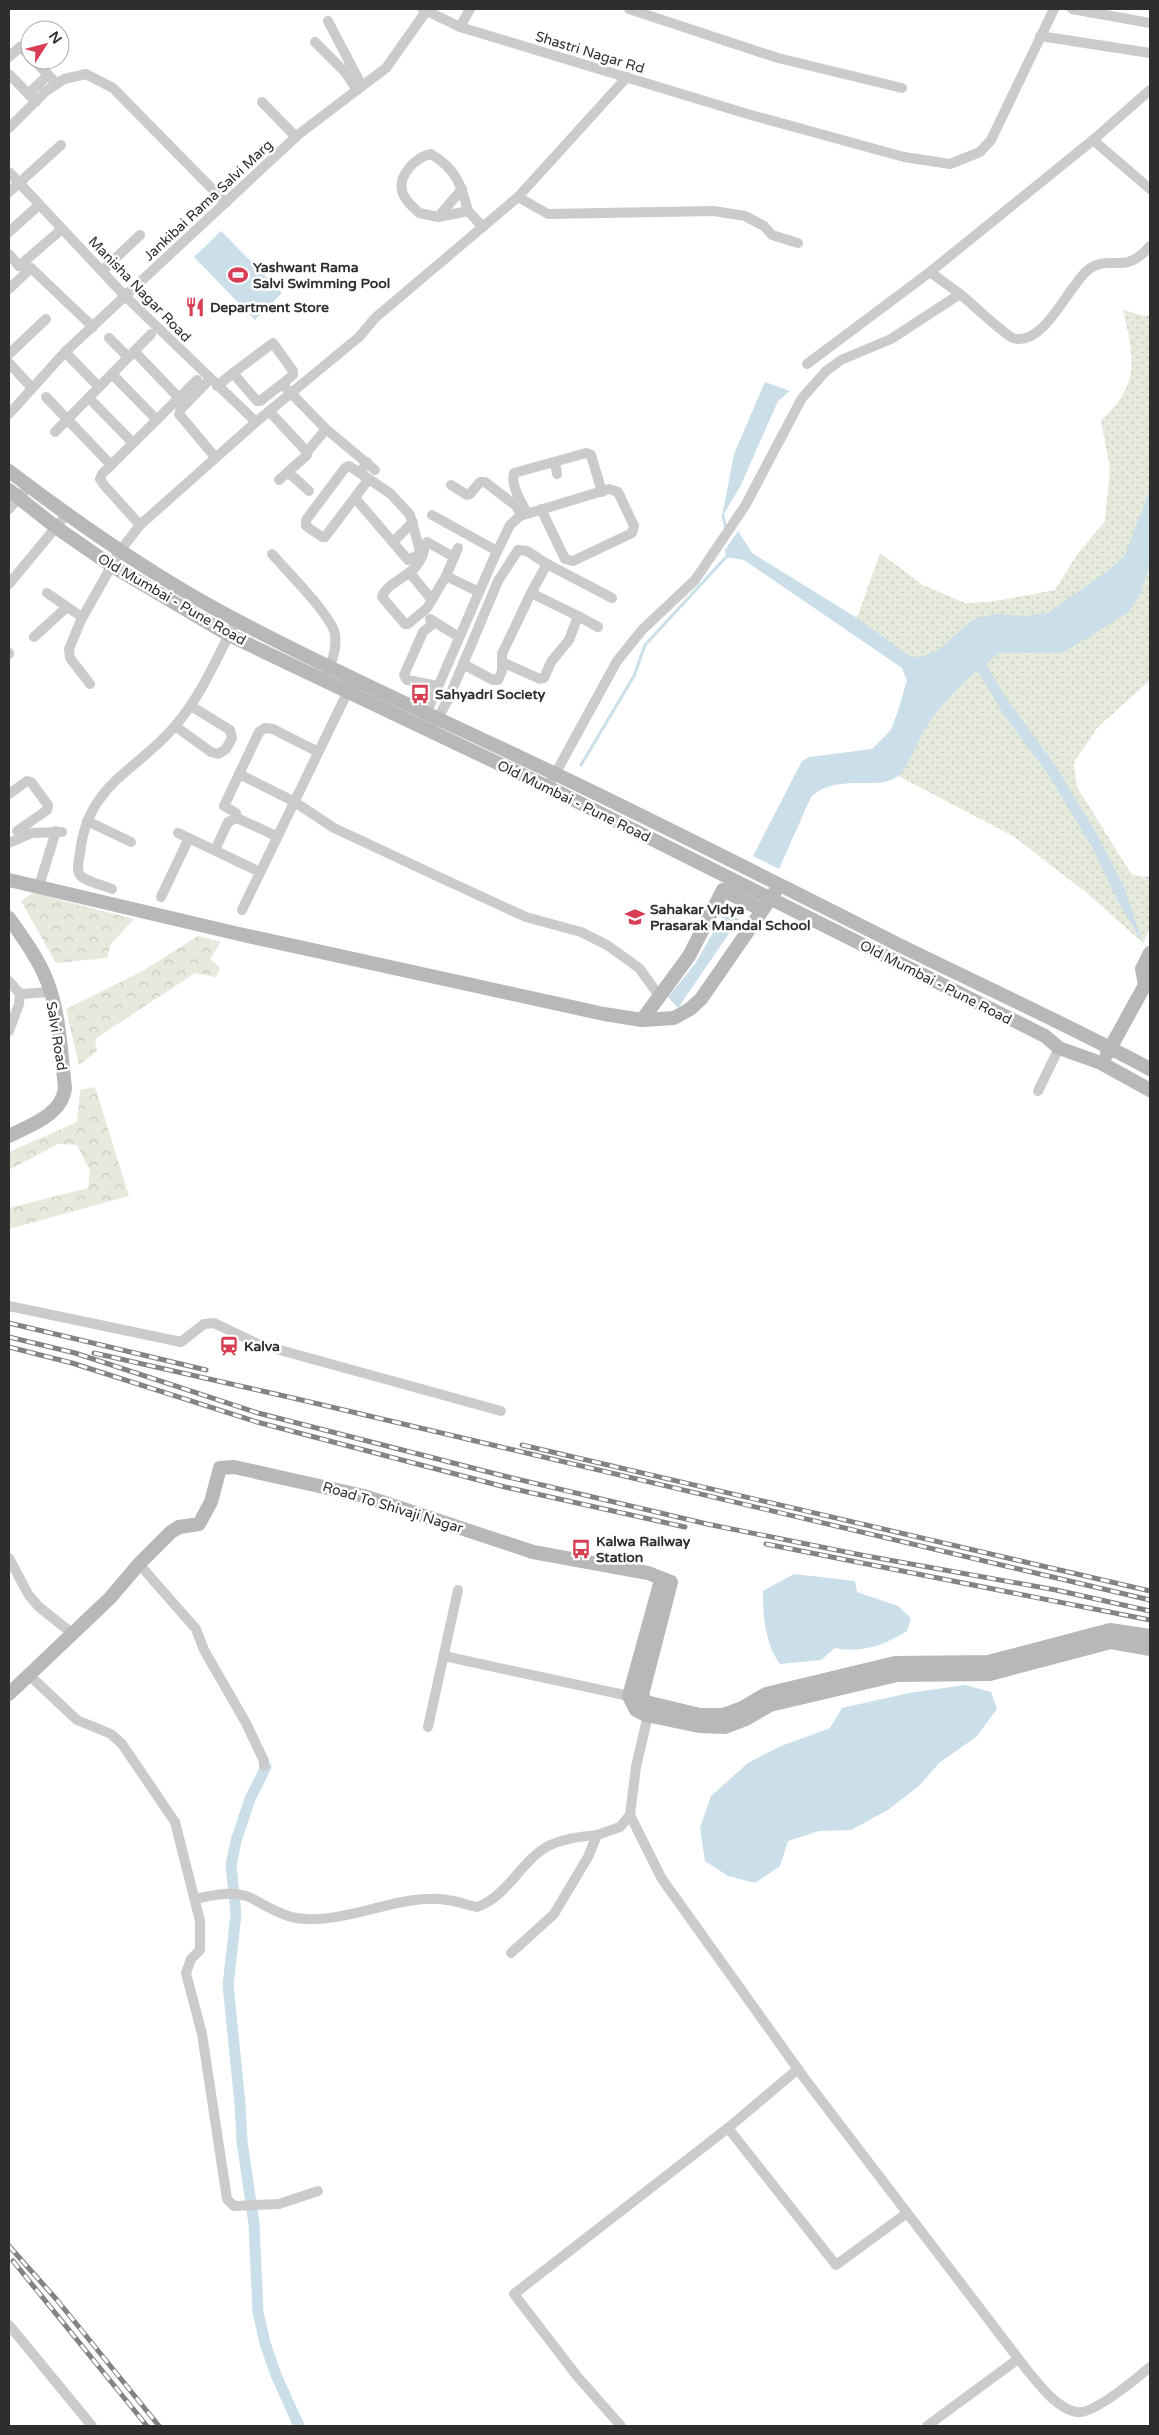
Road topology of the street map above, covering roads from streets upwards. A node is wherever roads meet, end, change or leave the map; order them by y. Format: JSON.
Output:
{"nodes":[{"id":1,"x":425,"y":9,"type":"edge"},
{"id":2,"x":470,"y":9,"type":"edge"},
{"id":3,"x":629,"y":9,"type":"edge"},
{"id":4,"x":1054,"y":9,"type":"edge"},
{"id":5,"x":1072,"y":9,"type":"edge"},
{"id":6,"x":328,"y":21,"type":"dead end"},
{"id":7,"x":1150,"y":23,"type":"edge"},
{"id":8,"x":460,"y":27,"type":"junction"},
{"id":9,"x":1040,"y":36,"type":"junction"},
{"id":10,"x":315,"y":42,"type":"dead end"},
{"id":11,"x":20,"y":47,"type":"edge"},
{"id":12,"x":1150,"y":53,"type":"edge"},
{"id":13,"x":9,"y":56,"type":"edge"},
{"id":14,"x":43,"y":70,"type":"edge"},
{"id":15,"x":9,"y":74,"type":"edge"},
{"id":16,"x":48,"y":75,"type":"junction"},
{"id":17,"x":627,"y":77,"type":"junction"},
{"id":18,"x":57,"y":84,"type":"junction"},
{"id":19,"x":360,"y":88,"type":"junction"},
{"id":20,"x":902,"y":88,"type":"dead end"},
{"id":21,"x":1150,"y":90,"type":"edge"},
{"id":22,"x":32,"y":98,"type":"junction"},
{"id":23,"x":262,"y":102,"type":"dead end"},
{"id":24,"x":9,"y":128,"type":"edge"},
{"id":25,"x":296,"y":137,"type":"junction"},
{"id":26,"x":1093,"y":140,"type":"junction"},
{"id":27,"x":61,"y":145,"type":"dead end"},
{"id":28,"x":9,"y":172,"type":"edge"},
{"id":29,"x":19,"y":183,"type":"junction"},
{"id":30,"x":462,"y":189,"type":"junction"},
{"id":31,"x":1150,"y":189,"type":"edge"},
{"id":32,"x":9,"y":192,"type":"edge"},
{"id":33,"x":518,"y":197,"type":"junction"},
{"id":34,"x":226,"y":203,"type":"junction"},
{"id":35,"x":39,"y":205,"type":"junction"},
{"id":36,"x":468,"y":211,"type":"junction"},
{"id":37,"x":438,"y":217,"type":"junction"},
{"id":38,"x":483,"y":227,"type":"junction"},
{"id":39,"x":62,"y":229,"type":"junction"},
{"id":40,"x":9,"y":232,"type":"edge"},
{"id":41,"x":140,"y":235,"type":"dead end"},
{"id":42,"x":798,"y":243,"type":"dead end"},
{"id":43,"x":1150,"y":246,"type":"edge"},
{"id":44,"x":9,"y":254,"type":"edge"},
{"id":45,"x":19,"y":266,"type":"junction"},
{"id":46,"x":102,"y":272,"type":"junction"},
{"id":47,"x":930,"y":272,"type":"junction"},
{"id":48,"x":30,"y":273,"type":"junction"},
{"id":49,"x":9,"y":289,"type":"edge"},
{"id":50,"x":960,"y":294,"type":"junction"},
{"id":51,"x":9,"y":296,"type":"edge"},
{"id":52,"x":125,"y":296,"type":"junction"},
{"id":53,"x":46,"y":319,"type":"dead end"},
{"id":54,"x":93,"y":327,"type":"junction"},
{"id":55,"x":151,"y":334,"type":"dead end"},
{"id":56,"x":109,"y":338,"type":"dead end"},
{"id":57,"x":65,"y":352,"type":"junction"},
{"id":58,"x":9,"y":354,"type":"edge"},
{"id":59,"x":131,"y":354,"type":"junction"},
{"id":60,"x":9,"y":363,"type":"edge"},
{"id":61,"x":807,"y":364,"type":"dead end"},
{"id":62,"x":233,"y":373,"type":"junction"},
{"id":63,"x":112,"y":374,"type":"junction"},
{"id":64,"x":197,"y":380,"type":"dead end"},
{"id":65,"x":214,"y":383,"type":"junction"},
{"id":66,"x":282,"y":384,"type":"junction"},
{"id":67,"x":99,"y":387,"type":"junction"},
{"id":68,"x":32,"y":388,"type":"junction"},
{"id":69,"x":290,"y":393,"type":"junction"},
{"id":70,"x":46,"y":397,"type":"dead end"},
{"id":71,"x":89,"y":398,"type":"junction"},
{"id":72,"x":179,"y":398,"type":"junction"},
{"id":73,"x":269,"y":411,"type":"junction"},
{"id":74,"x":9,"y":414,"type":"edge"},
{"id":75,"x":67,"y":420,"type":"junction"},
{"id":76,"x":157,"y":420,"type":"junction"},
{"id":77,"x":256,"y":422,"type":"junction"},
{"id":78,"x":326,"y":429,"type":"junction"},
{"id":79,"x":55,"y":432,"type":"dead end"},
{"id":80,"x":134,"y":443,"type":"junction"},
{"id":81,"x":307,"y":452,"type":"junction"},
{"id":82,"x":216,"y":457,"type":"junction"},
{"id":83,"x":367,"y":462,"type":"junction"},
{"id":84,"x":555,"y":462,"type":"junction"},
{"id":85,"x":111,"y":465,"type":"junction"},
{"id":86,"x":375,"y":470,"type":"dead end"},
{"id":87,"x":9,"y":471,"type":"edge"},
{"id":88,"x":288,"y":472,"type":"junction"},
{"id":89,"x":558,"y":474,"type":"dead end"},
{"id":90,"x":364,"y":477,"type":"junction"},
{"id":91,"x":279,"y":480,"type":"dead end"},
{"id":92,"x":451,"y":485,"type":"dead end"},
{"id":93,"x":29,"y":486,"type":"junction"},
{"id":94,"x":309,"y":491,"type":"dead end"},
{"id":95,"x":602,"y":492,"type":"junction"},
{"id":96,"x":14,"y":494,"type":"edge"},
{"id":97,"x":354,"y":498,"type":"junction"},
{"id":98,"x":9,"y":509,"type":"edge"},
{"id":99,"x":541,"y":509,"type":"junction"},
{"id":100,"x":525,"y":514,"type":"junction"},
{"id":101,"x":66,"y":515,"type":"junction"},
{"id":102,"x":432,"y":515,"type":"dead end"},
{"id":103,"x":413,"y":522,"type":"junction"},
{"id":104,"x":140,"y":525,"type":"junction"},
{"id":105,"x":57,"y":528,"type":"junction"},
{"id":106,"x":393,"y":542,"type":"junction"},
{"id":107,"x":459,"y":545,"type":"junction"},
{"id":108,"x":120,"y":551,"type":"junction"},
{"id":109,"x":497,"y":551,"type":"junction"},
{"id":110,"x":272,"y":554,"type":"dead end"},
{"id":111,"x":547,"y":564,"type":"junction"},
{"id":112,"x":112,"y":566,"type":"junction"},
{"id":113,"x":410,"y":574,"type":"junction"},
{"id":114,"x":446,"y":576,"type":"junction"},
{"id":115,"x":9,"y":584,"type":"edge"},
{"id":116,"x":182,"y":588,"type":"junction"},
{"id":117,"x":479,"y":592,"type":"junction"},
{"id":118,"x":47,"y":593,"type":"dead end"},
{"id":119,"x":530,"y":593,"type":"junction"},
{"id":120,"x":612,"y":598,"type":"dead end"},
{"id":121,"x":432,"y":600,"type":"junction"},
{"id":122,"x":174,"y":603,"type":"junction"},
{"id":123,"x":68,"y":607,"type":"junction"},
{"id":124,"x":425,"y":610,"type":"junction"},
{"id":125,"x":578,"y":616,"type":"junction"},
{"id":126,"x":82,"y":617,"type":"junction"},
{"id":127,"x":237,"y":620,"type":"junction"},
{"id":128,"x":435,"y":622,"type":"junction"},
{"id":129,"x":598,"y":627,"type":"dead end"},
{"id":130,"x":229,"y":635,"type":"junction"},
{"id":131,"x":34,"y":637,"type":"dead end"},
{"id":132,"x":459,"y":637,"type":"junction"},
{"id":133,"x":502,"y":662,"type":"junction"},
{"id":134,"x":463,"y":664,"type":"junction"},
{"id":135,"x":327,"y":673,"type":"junction"},
{"id":136,"x":90,"y":684,"type":"dead end"},
{"id":137,"x":351,"y":685,"type":"junction"},
{"id":138,"x":438,"y":686,"type":"junction"},
{"id":139,"x":190,"y":706,"type":"junction"},
{"id":140,"x":429,"y":722,"type":"junction"},
{"id":141,"x":176,"y":726,"type":"junction"},
{"id":142,"x":318,"y":752,"type":"junction"},
{"id":143,"x":555,"y":773,"type":"junction"},
{"id":144,"x":239,"y":774,"type":"junction"},
{"id":145,"x":548,"y":787,"type":"junction"},
{"id":146,"x":9,"y":794,"type":"edge"},
{"id":147,"x":293,"y":801,"type":"junction"},
{"id":148,"x":238,"y":818,"type":"junction"},
{"id":149,"x":88,"y":821,"type":"junction"},
{"id":150,"x":17,"y":831,"type":"dead end"},
{"id":151,"x":178,"y":833,"type":"dead end"},
{"id":152,"x":276,"y":836,"type":"junction"},
{"id":153,"x":190,"y":838,"type":"junction"},
{"id":154,"x":131,"y":842,"type":"dead end"},
{"id":155,"x":9,"y":843,"type":"edge"},
{"id":156,"x":216,"y":850,"type":"junction"},
{"id":157,"x":260,"y":872,"type":"junction"},
{"id":158,"x":716,"y":872,"type":"junction"},
{"id":159,"x":9,"y":880,"type":"edge"},
{"id":160,"x":778,"y":885,"type":"junction"},
{"id":161,"x":38,"y":886,"type":"junction"},
{"id":162,"x":112,"y":889,"type":"dead end"},
{"id":163,"x":723,"y":890,"type":"junction"},
{"id":164,"x":161,"y":897,"type":"dead end"},
{"id":165,"x":772,"y":898,"type":"junction"},
{"id":166,"x":242,"y":910,"type":"dead end"},
{"id":167,"x":762,"y":910,"type":"junction"},
{"id":168,"x":9,"y":918,"type":"edge"},
{"id":169,"x":1150,"y":953,"type":"edge"},
{"id":170,"x":9,"y":981,"type":"edge"},
{"id":171,"x":1148,"y":984,"type":"edge"},
{"id":172,"x":50,"y":992,"type":"junction"},
{"id":173,"x":20,"y":994,"type":"junction"},
{"id":174,"x":660,"y":997,"type":"junction"},
{"id":175,"x":642,"y":1020,"type":"junction"},
{"id":176,"x":9,"y":1031,"type":"edge"},
{"id":177,"x":1110,"y":1047,"type":"junction"},
{"id":178,"x":1059,"y":1048,"type":"junction"},
{"id":179,"x":1101,"y":1063,"type":"junction"},
{"id":180,"x":1150,"y":1070,"type":"edge"},
{"id":181,"x":1150,"y":1090,"type":"edge"},
{"id":182,"x":1038,"y":1091,"type":"dead end"},
{"id":183,"x":9,"y":1136,"type":"edge"},
{"id":184,"x":9,"y":1306,"type":"edge"},
{"id":185,"x":501,"y":1411,"type":"dead end"},
{"id":186,"x":9,"y":1558,"type":"edge"},
{"id":187,"x":139,"y":1564,"type":"junction"},
{"id":188,"x":458,"y":1590,"type":"dead end"},
{"id":189,"x":73,"y":1634,"type":"junction"},
{"id":190,"x":1150,"y":1636,"type":"edge"},
{"id":191,"x":1090,"y":1641,"type":"junction"},
{"id":192,"x":1150,"y":1649,"type":"edge"},
{"id":193,"x":444,"y":1656,"type":"junction"},
{"id":194,"x":28,"y":1674,"type":"junction"},
{"id":195,"x":9,"y":1694,"type":"edge"},
{"id":196,"x":642,"y":1702,"type":"junction"},
{"id":197,"x":428,"y":1726,"type":"dead end"},
{"id":198,"x":264,"y":1766,"type":"dead end"},
{"id":199,"x":630,"y":1815,"type":"junction"},
{"id":200,"x":597,"y":1835,"type":"junction"},
{"id":201,"x":195,"y":1899,"type":"junction"},
{"id":202,"x":511,"y":1953,"type":"dead end"},
{"id":203,"x":798,"y":2069,"type":"junction"},
{"id":204,"x":728,"y":2128,"type":"junction"},
{"id":205,"x":318,"y":2191,"type":"dead end"},
{"id":206,"x":907,"y":2213,"type":"junction"},
{"id":207,"x":9,"y":2325,"type":"edge"},
{"id":208,"x":1018,"y":2359,"type":"junction"},
{"id":209,"x":1150,"y":2367,"type":"edge"},
{"id":210,"x":92,"y":2426,"type":"edge"},
{"id":211,"x":621,"y":2426,"type":"edge"},
{"id":212,"x":928,"y":2426,"type":"edge"}],
"edges":[{"from":1,"to":8,"type":"street","name":"Shastri Nagar Rd"},
{"from":1,"to":19,"type":"street","name":"Jankibai Rama Salvi Marg"},
{"from":2,"to":8,"type":"street"},
{"from":3,"to":20,"type":"street"},
{"from":4,"to":9,"type":"street","name":"Shastri Nagar Rd"},
{"from":5,"to":7,"type":"street"},
{"from":6,"to":19,"type":"street"},
{"from":8,"to":17,"type":"street","name":"Shastri Nagar Rd"},
{"from":9,"to":12,"type":"street"},
{"from":9,"to":17,"type":"street","name":"Shastri Nagar Rd"},
{"from":10,"to":19,"type":"street"},
{"from":11,"to":13,"type":"street"},
{"from":14,"to":16,"type":"street"},
{"from":15,"to":22,"type":"street"},
{"from":16,"to":18,"type":"street"},
{"from":16,"to":22,"type":"street"},
{"from":17,"to":33,"type":"street"},
{"from":18,"to":22,"type":"street"},
{"from":18,"to":34,"type":"street"},
{"from":19,"to":25,"type":"street","name":"Jankibai Rama Salvi Marg"},
{"from":21,"to":26,"type":"street"},
{"from":22,"to":24,"type":"street"},
{"from":23,"to":25,"type":"street"},
{"from":25,"to":34,"type":"street","name":"Jankibai Rama Salvi Marg"},
{"from":26,"to":31,"type":"street"},
{"from":26,"to":47,"type":"street"},
{"from":27,"to":29,"type":"street"},
{"from":28,"to":29,"type":"street","name":"Manisha Nagar Road"},
{"from":29,"to":32,"type":"street"},
{"from":29,"to":35,"type":"street","name":"Manisha Nagar Road"},
{"from":30,"to":36,"type":"street"},
{"from":30,"to":37,"type":"street"},
{"from":30,"to":37,"type":"street"},
{"from":33,"to":38,"type":"street"},
{"from":33,"to":42,"type":"street"},
{"from":34,"to":52,"type":"street","name":"Jankibai Rama Salvi Marg"},
{"from":35,"to":39,"type":"street","name":"Manisha Nagar Road"},
{"from":35,"to":40,"type":"street"},
{"from":36,"to":37,"type":"street"},
{"from":36,"to":38,"type":"street"},
{"from":38,"to":69,"type":"street"},
{"from":39,"to":45,"type":"street"},
{"from":39,"to":46,"type":"street","name":"Manisha Nagar Road"},
{"from":41,"to":46,"type":"street"},
{"from":43,"to":50,"type":"street"},
{"from":44,"to":45,"type":"street"},
{"from":45,"to":48,"type":"street"},
{"from":46,"to":52,"type":"street","name":"Manisha Nagar Road"},
{"from":47,"to":50,"type":"street"},
{"from":47,"to":61,"type":"street"},
{"from":48,"to":49,"type":"street"},
{"from":48,"to":51,"type":"street"},
{"from":48,"to":54,"type":"street"},
{"from":50,"to":143,"type":"street"},
{"from":52,"to":54,"type":"street","name":"Jankibai Rama Salvi Marg"},
{"from":52,"to":65,"type":"street","name":"Manisha Nagar Road"},
{"from":53,"to":58,"type":"street"},
{"from":54,"to":57,"type":"street","name":"Jankibai Rama Salvi Marg"},
{"from":55,"to":59,"type":"street"},
{"from":56,"to":59,"type":"street"},
{"from":57,"to":67,"type":"street"},
{"from":57,"to":68,"type":"street","name":"Jankibai Rama Salvi Marg"},
{"from":59,"to":63,"type":"street"},
{"from":59,"to":72,"type":"street"},
{"from":60,"to":68,"type":"street"},
{"from":62,"to":65,"type":"street"},
{"from":62,"to":66,"type":"street"},
{"from":62,"to":66,"type":"street"},
{"from":63,"to":67,"type":"street"},
{"from":63,"to":76,"type":"street"},
{"from":64,"to":72,"type":"street"},
{"from":65,"to":77,"type":"street","name":"Manisha Nagar Road"},
{"from":65,"to":82,"type":"street"},
{"from":66,"to":69,"type":"street"},
{"from":67,"to":71,"type":"street"},
{"from":68,"to":74,"type":"street","name":"Jankibai Rama Salvi Marg"},
{"from":69,"to":73,"type":"street"},
{"from":69,"to":78,"type":"street"},
{"from":70,"to":75,"type":"street"},
{"from":71,"to":75,"type":"street"},
{"from":71,"to":80,"type":"street"},
{"from":72,"to":76,"type":"street"},
{"from":73,"to":77,"type":"street"},
{"from":73,"to":81,"type":"street"},
{"from":75,"to":79,"type":"street"},
{"from":75,"to":85,"type":"street"},
{"from":76,"to":80,"type":"street"},
{"from":77,"to":82,"type":"street"},
{"from":78,"to":81,"type":"street"},
{"from":78,"to":83,"type":"street"},
{"from":80,"to":85,"type":"street"},
{"from":81,"to":88,"type":"street"},
{"from":82,"to":104,"type":"street"},
{"from":83,"to":86,"type":"street"},
{"from":83,"to":90,"type":"street"},
{"from":84,"to":89,"type":"street"},
{"from":84,"to":95,"type":"street"},
{"from":84,"to":100,"type":"street"},
{"from":85,"to":104,"type":"street"},
{"from":87,"to":93,"type":"street","name":"Old Mumbai - Pune Road"},
{"from":88,"to":91,"type":"street"},
{"from":88,"to":94,"type":"street"},
{"from":90,"to":97,"type":"street"},
{"from":90,"to":97,"type":"street"},
{"from":90,"to":103,"type":"street"},
{"from":92,"to":100,"type":"street"},
{"from":93,"to":96,"type":"street"},
{"from":93,"to":101,"type":"street","name":"Old Mumbai - Pune Road"},
{"from":95,"to":99,"type":"street"},
{"from":95,"to":99,"type":"street"},
{"from":96,"to":98,"type":"street"},
{"from":96,"to":105,"type":"street","name":"Old Mumbai - Pune Road"},
{"from":97,"to":106,"type":"street"},
{"from":99,"to":100,"type":"street"},
{"from":100,"to":109,"type":"street"},
{"from":101,"to":105,"type":"street"},
{"from":101,"to":108,"type":"street","name":"Old Mumbai - Pune Road"},
{"from":102,"to":107,"type":"street"},
{"from":103,"to":106,"type":"street"},
{"from":103,"to":106,"type":"street"},
{"from":104,"to":108,"type":"street"},
{"from":105,"to":112,"type":"street","name":"Old Mumbai - Pune Road"},
{"from":105,"to":115,"type":"street"},
{"from":107,"to":109,"type":"street"},
{"from":107,"to":113,"type":"street"},
{"from":107,"to":114,"type":"street"},
{"from":108,"to":112,"type":"street"},
{"from":108,"to":116,"type":"street","name":"Old Mumbai - Pune Road"},
{"from":109,"to":117,"type":"street"},
{"from":110,"to":135,"type":"street"},
{"from":111,"to":119,"type":"street"},
{"from":111,"to":120,"type":"street"},
{"from":111,"to":134,"type":"street"},
{"from":112,"to":122,"type":"street","name":"Old Mumbai - Pune Road"},
{"from":112,"to":126,"type":"street"},
{"from":113,"to":121,"type":"street"},
{"from":113,"to":124,"type":"street"},
{"from":114,"to":117,"type":"street"},
{"from":114,"to":121,"type":"street"},
{"from":116,"to":122,"type":"street"},
{"from":116,"to":127,"type":"street","name":"Old Mumbai - Pune Road"},
{"from":117,"to":132,"type":"street"},
{"from":118,"to":123,"type":"street"},
{"from":119,"to":125,"type":"street"},
{"from":119,"to":133,"type":"street"},
{"from":121,"to":124,"type":"street"},
{"from":122,"to":130,"type":"street","name":"Old Mumbai - Pune Road"},
{"from":123,"to":126,"type":"street"},
{"from":123,"to":131,"type":"street"},
{"from":124,"to":128,"type":"street"},
{"from":125,"to":129,"type":"street"},
{"from":125,"to":133,"type":"street"},
{"from":126,"to":136,"type":"street"},
{"from":127,"to":130,"type":"street"},
{"from":127,"to":135,"type":"street","name":"Old Mumbai - Pune Road"},
{"from":128,"to":132,"type":"street"},
{"from":128,"to":138,"type":"street"},
{"from":130,"to":135,"type":"street","name":"Old Mumbai - Pune Road"},
{"from":130,"to":139,"type":"street"},
{"from":132,"to":138,"type":"street"},
{"from":133,"to":134,"type":"street"},
{"from":134,"to":140,"type":"street"},
{"from":135,"to":137,"type":"street","name":"Old Mumbai - Pune Road"},
{"from":137,"to":140,"type":"street","name":"Old Mumbai - Pune Road"},
{"from":137,"to":142,"type":"street"},
{"from":138,"to":140,"type":"street"},
{"from":139,"to":141,"type":"street"},
{"from":139,"to":141,"type":"street"},
{"from":140,"to":143,"type":"street","name":"Old Mumbai - Pune Road"},
{"from":140,"to":145,"type":"street","name":"Old Mumbai - Pune Road"},
{"from":141,"to":149,"type":"street"},
{"from":142,"to":144,"type":"street"},
{"from":142,"to":147,"type":"street"},
{"from":143,"to":145,"type":"street"},
{"from":143,"to":160,"type":"street","name":"Old Mumbai - Pune Road"},
{"from":144,"to":147,"type":"street"},
{"from":144,"to":148,"type":"street"},
{"from":145,"to":158,"type":"street","name":"Old Mumbai - Pune Road"},
{"from":146,"to":150,"type":"street"},
{"from":147,"to":152,"type":"street"},
{"from":147,"to":174,"type":"street"},
{"from":148,"to":152,"type":"street"},
{"from":148,"to":156,"type":"street"},
{"from":149,"to":154,"type":"street"},
{"from":149,"to":162,"type":"street"},
{"from":151,"to":153,"type":"street"},
{"from":152,"to":157,"type":"street"},
{"from":153,"to":156,"type":"street"},
{"from":153,"to":164,"type":"street"},
{"from":155,"to":161,"type":"street"},
{"from":156,"to":157,"type":"street"},
{"from":157,"to":166,"type":"street"},
{"from":158,"to":163,"type":"street"},
{"from":158,"to":165,"type":"street","name":"Old Mumbai - Pune Road"},
{"from":159,"to":161,"type":"street"},
{"from":160,"to":165,"type":"street"},
{"from":160,"to":177,"type":"street","name":"Old Mumbai - Pune Road"},
{"from":161,"to":175,"type":"street"},
{"from":163,"to":167,"type":"street"},
{"from":163,"to":174,"type":"street"},
{"from":165,"to":167,"type":"street"},
{"from":165,"to":178,"type":"street","name":"Old Mumbai - Pune Road"},
{"from":167,"to":175,"type":"street"},
{"from":168,"to":172,"type":"street","name":"Salvi Road"},
{"from":169,"to":171,"type":"street"},
{"from":170,"to":173,"type":"street"},
{"from":171,"to":177,"type":"street"},
{"from":172,"to":173,"type":"street"},
{"from":172,"to":183,"type":"street","name":"Salvi Road"},
{"from":173,"to":176,"type":"street"},
{"from":174,"to":175,"type":"street"},
{"from":177,"to":179,"type":"street"},
{"from":177,"to":180,"type":"street","name":"Old Mumbai - Pune Road"},
{"from":178,"to":179,"type":"street","name":"Old Mumbai - Pune Road"},
{"from":178,"to":182,"type":"street"},
{"from":179,"to":181,"type":"street","name":"Old Mumbai - Pune Road"},
{"from":184,"to":185,"type":"street"},
{"from":186,"to":189,"type":"street"},
{"from":187,"to":189,"type":"street","name":"Road To Shivaji Nagar"},
{"from":187,"to":196,"type":"street","name":"Road To Shivaji Nagar"},
{"from":187,"to":198,"type":"street"},
{"from":188,"to":193,"type":"street"},
{"from":189,"to":194,"type":"street","name":"Road To Shivaji Nagar"},
{"from":190,"to":191,"type":"street"},
{"from":191,"to":192,"type":"street"},
{"from":191,"to":196,"type":"street"},
{"from":193,"to":196,"type":"street"},
{"from":193,"to":197,"type":"street"},
{"from":194,"to":195,"type":"street","name":"Road To Shivaji Nagar"},
{"from":194,"to":201,"type":"street"},
{"from":196,"to":199,"type":"street"},
{"from":199,"to":200,"type":"street"},
{"from":199,"to":203,"type":"street"},
{"from":200,"to":201,"type":"street"},
{"from":200,"to":202,"type":"street"},
{"from":201,"to":205,"type":"street"},
{"from":203,"to":204,"type":"street"},
{"from":203,"to":206,"type":"street"},
{"from":204,"to":206,"type":"street"},
{"from":204,"to":211,"type":"street"},
{"from":206,"to":208,"type":"street"},
{"from":207,"to":210,"type":"street"},
{"from":208,"to":209,"type":"street"},
{"from":208,"to":212,"type":"street"}]}
